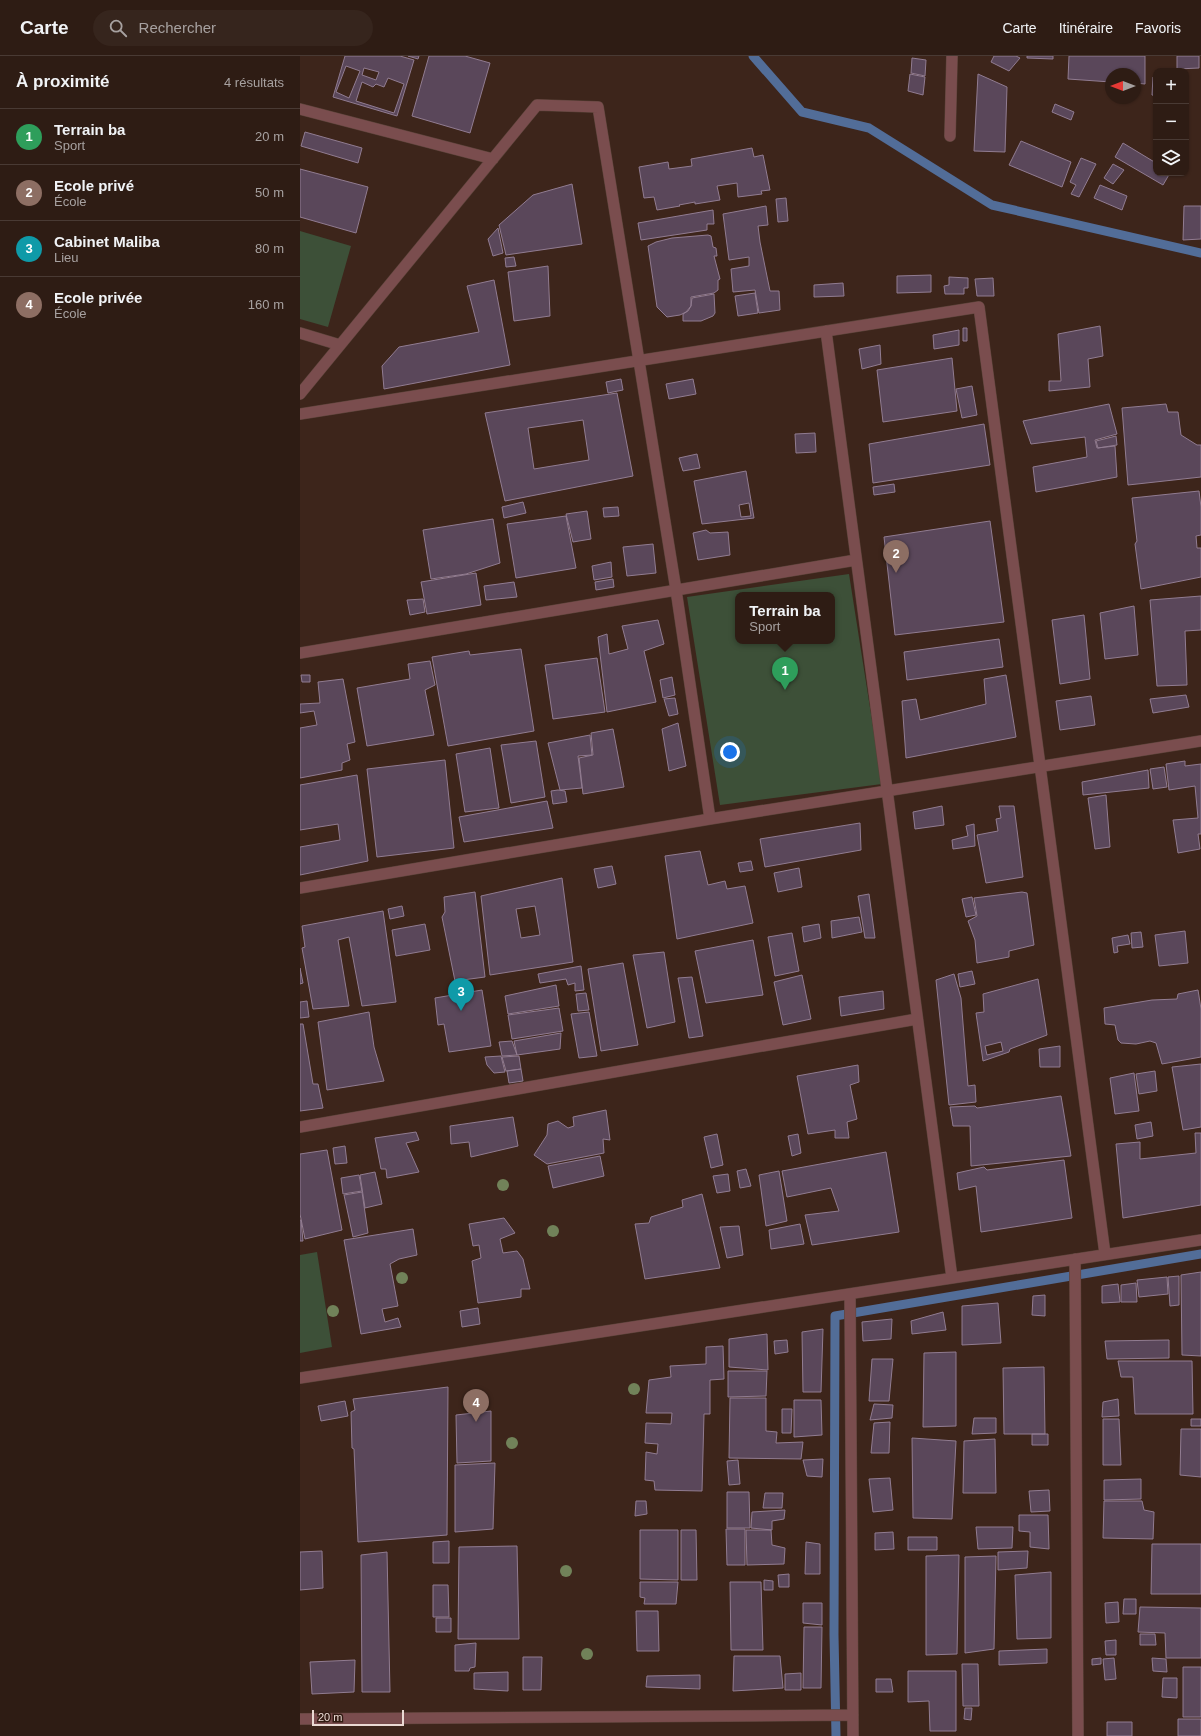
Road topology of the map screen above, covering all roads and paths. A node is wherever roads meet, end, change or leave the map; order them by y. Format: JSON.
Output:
{"nodes":[{"id":1,"x":952,"y":56,"type":"edge"},
{"id":2,"x":300,"y":109,"type":"edge"},
{"id":3,"x":950,"y":136,"type":"dead end"},
{"id":4,"x":493,"y":159,"type":"junction"},
{"id":5,"x":826,"y":331,"type":"junction"},
{"id":6,"x":300,"y":334,"type":"edge"},
{"id":7,"x":340,"y":345,"type":"junction"},
{"id":8,"x":639,"y":361,"type":"junction"},
{"id":9,"x":300,"y":394,"type":"edge"},
{"id":10,"x":300,"y":414,"type":"edge"},
{"id":11,"x":856,"y":560,"type":"junction"},
{"id":12,"x":676,"y":590,"type":"junction"},
{"id":13,"x":300,"y":652,"type":"edge"},
{"id":14,"x":1201,"y":741,"type":"edge"},
{"id":15,"x":1040,"y":766,"type":"junction"},
{"id":16,"x":887,"y":792,"type":"junction"},
{"id":17,"x":710,"y":819,"type":"junction"},
{"id":18,"x":300,"y":888,"type":"edge"},
{"id":19,"x":917,"y":1019,"type":"junction"},
{"id":20,"x":300,"y":1127,"type":"edge"},
{"id":21,"x":1201,"y":1240,"type":"edge"},
{"id":22,"x":1105,"y":1254,"type":"junction"},
{"id":23,"x":1075,"y":1259,"type":"junction"},
{"id":24,"x":952,"y":1278,"type":"junction"},
{"id":25,"x":850,"y":1294,"type":"junction"},
{"id":26,"x":300,"y":1378,"type":"edge"},
{"id":27,"x":853,"y":1715,"type":"junction"},
{"id":28,"x":300,"y":1719,"type":"edge"},
{"id":29,"x":853,"y":1736,"type":"edge"},
{"id":30,"x":1078,"y":1736,"type":"edge"}],
"edges":[{"from":1,"to":3,"type":"street"},
{"from":2,"to":4,"type":"street"},
{"from":4,"to":7,"type":"street"},
{"from":4,"to":8,"type":"street"},
{"from":5,"to":8,"type":"street"},
{"from":5,"to":11,"type":"street"},
{"from":5,"to":15,"type":"street"},
{"from":6,"to":7,"type":"street"},
{"from":7,"to":9,"type":"street"},
{"from":8,"to":10,"type":"street"},
{"from":8,"to":12,"type":"street"},
{"from":11,"to":12,"type":"street"},
{"from":11,"to":16,"type":"street"},
{"from":12,"to":13,"type":"street"},
{"from":12,"to":17,"type":"street"},
{"from":14,"to":15,"type":"street"},
{"from":15,"to":16,"type":"street"},
{"from":15,"to":22,"type":"street"},
{"from":16,"to":17,"type":"street"},
{"from":16,"to":19,"type":"street"},
{"from":17,"to":18,"type":"street"},
{"from":19,"to":20,"type":"street"},
{"from":19,"to":24,"type":"street"},
{"from":21,"to":22,"type":"street"},
{"from":22,"to":23,"type":"street"},
{"from":23,"to":24,"type":"street"},
{"from":23,"to":30,"type":"street"},
{"from":24,"to":25,"type":"street"},
{"from":25,"to":26,"type":"street"},
{"from":25,"to":27,"type":"street"},
{"from":27,"to":28,"type":"street"},
{"from":27,"to":29,"type":"street"}]}
